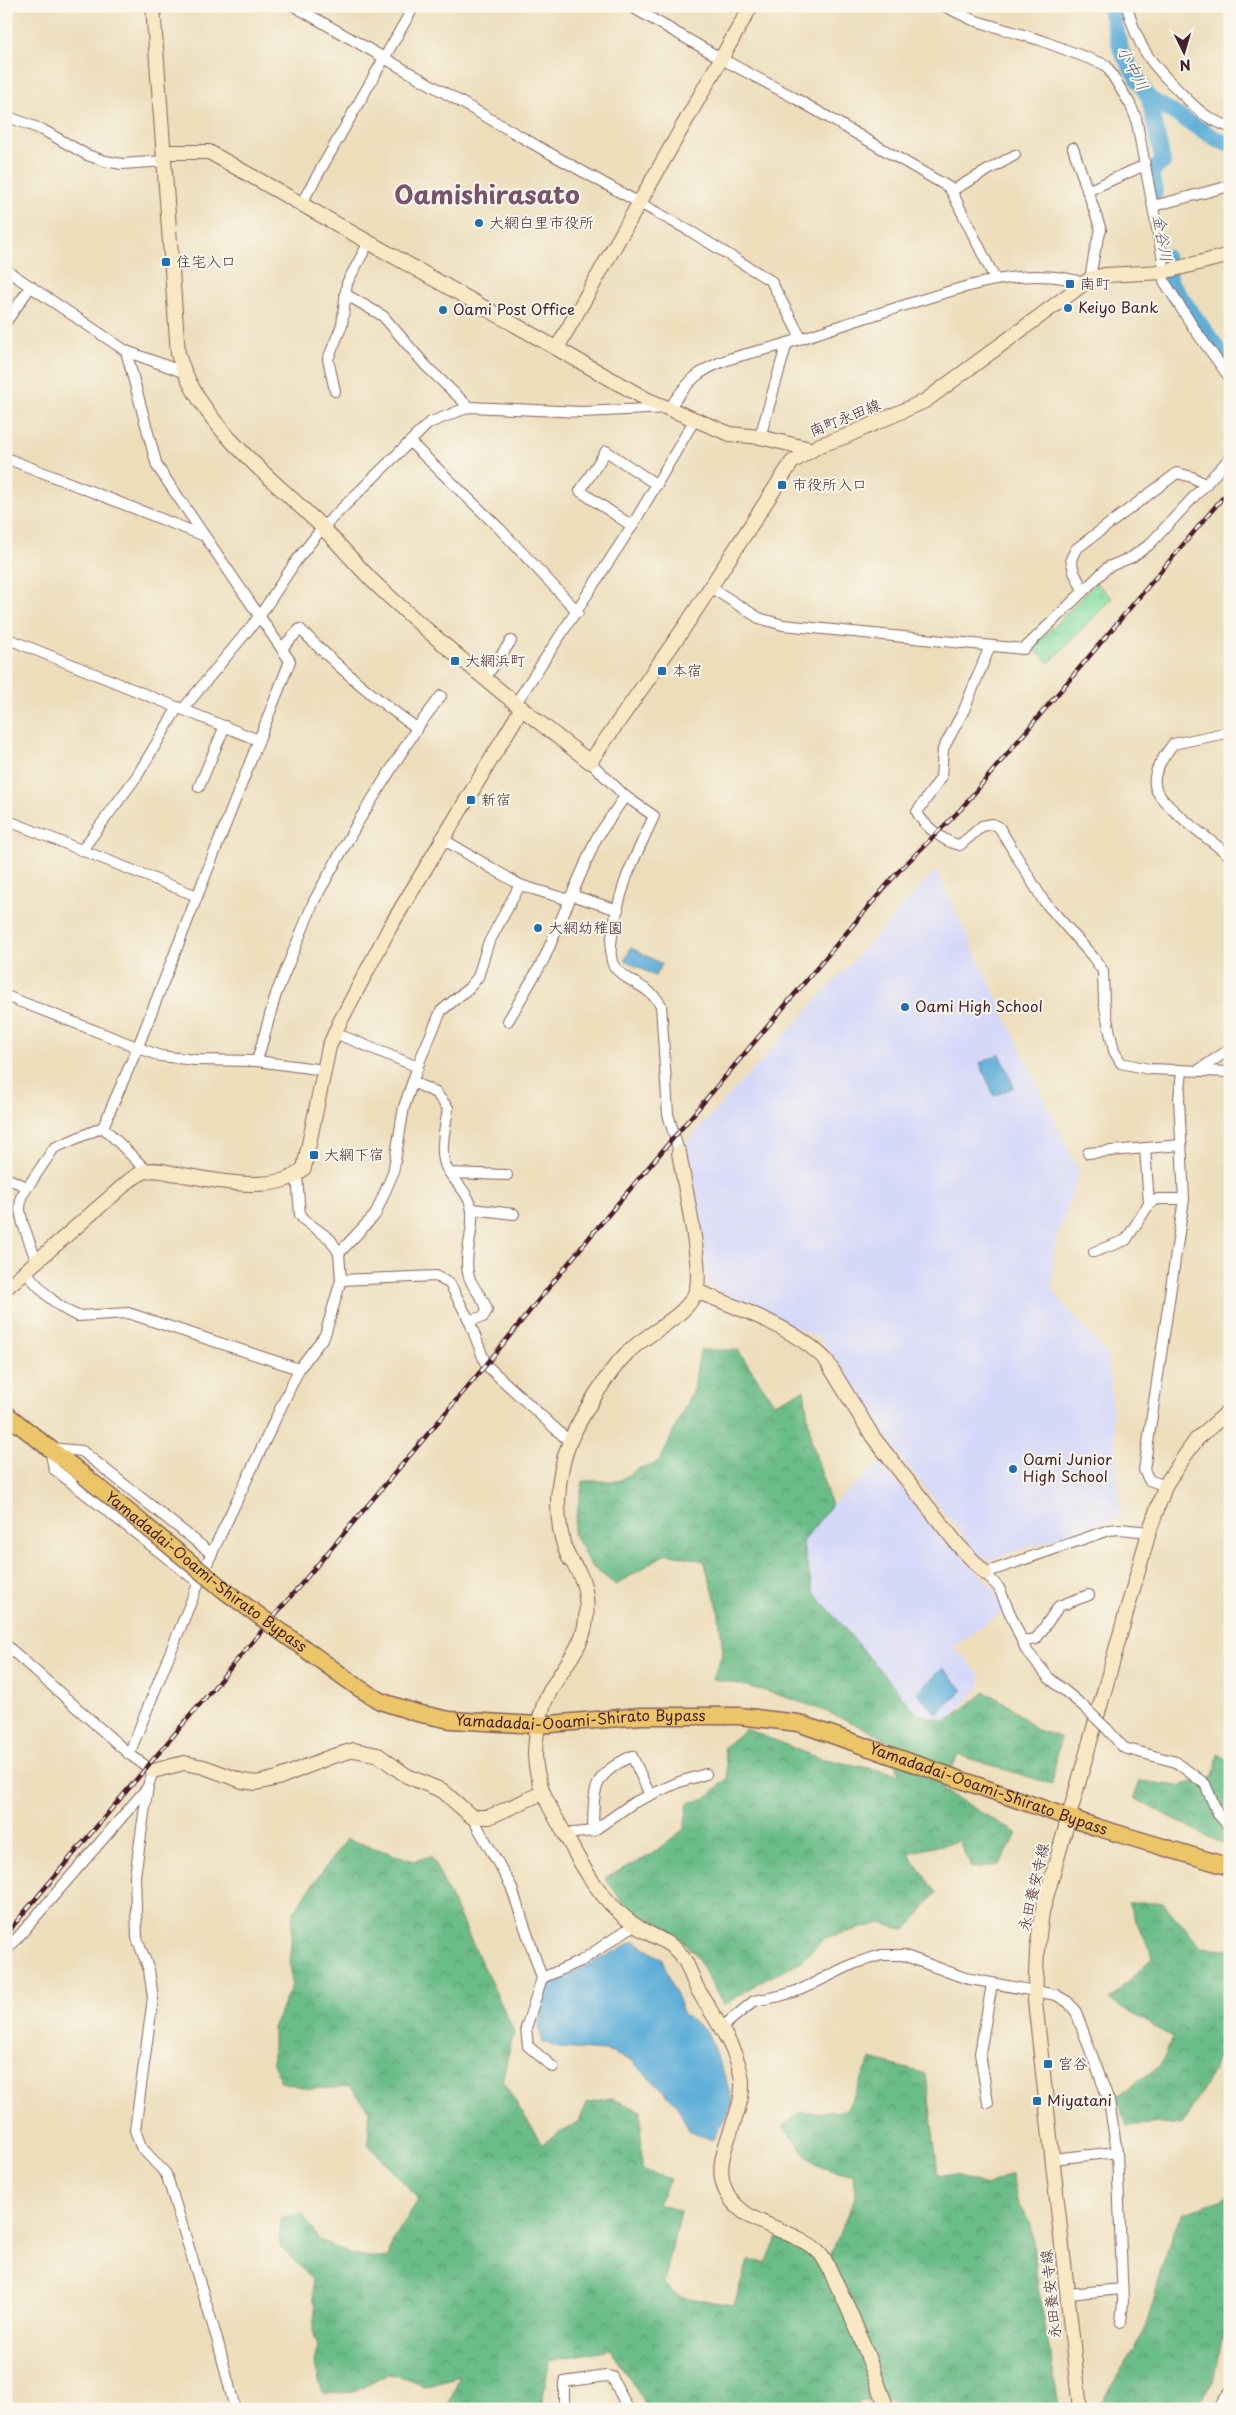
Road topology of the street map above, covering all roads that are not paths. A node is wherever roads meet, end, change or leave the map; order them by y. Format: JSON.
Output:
{"nodes":[{"id":1,"x":8,"y":6,"type":"edge"},
{"id":2,"x":153,"y":6,"type":"edge"},
{"id":3,"x":294,"y":6,"type":"edge"},
{"id":4,"x":414,"y":6,"type":"edge"},
{"id":5,"x":630,"y":6,"type":"edge"},
{"id":6,"x":751,"y":6,"type":"edge"},
{"id":7,"x":944,"y":6,"type":"edge"},
{"id":8,"x":1127,"y":6,"type":"edge"},
{"id":9,"x":6,"y":10,"type":"edge"},
{"id":10,"x":384,"y":59,"type":"junction"},
{"id":11,"x":722,"y":59,"type":"junction"},
{"id":12,"x":6,"y":116,"type":"edge"},
{"id":13,"x":1230,"y":127,"type":"edge"},
{"id":14,"x":1073,"y":148,"type":"dead end"},
{"id":15,"x":1015,"y":155,"type":"dead end"},
{"id":16,"x":164,"y":156,"type":"junction"},
{"id":17,"x":1146,"y":165,"type":"junction"},
{"id":18,"x":1230,"y":186,"type":"edge"},
{"id":19,"x":952,"y":191,"type":"junction"},
{"id":20,"x":1088,"y":191,"type":"junction"},
{"id":21,"x":640,"y":202,"type":"junction"},
{"id":22,"x":302,"y":204,"type":"junction"},
{"id":23,"x":1153,"y":206,"type":"junction"},
{"id":24,"x":369,"y":242,"type":"junction"},
{"id":25,"x":1230,"y":255,"type":"edge"},
{"id":26,"x":6,"y":270,"type":"edge"},
{"id":27,"x":1163,"y":272,"type":"junction"},
{"id":28,"x":995,"y":279,"type":"junction"},
{"id":29,"x":1087,"y":281,"type":"junction"},
{"id":30,"x":31,"y":286,"type":"junction"},
{"id":31,"x":345,"y":294,"type":"junction"},
{"id":32,"x":6,"y":322,"type":"edge"},
{"id":33,"x":801,"y":338,"type":"junction"},
{"id":34,"x":787,"y":343,"type":"junction"},
{"id":35,"x":556,"y":348,"type":"junction"},
{"id":36,"x":126,"y":351,"type":"junction"},
{"id":37,"x":183,"y":372,"type":"junction"},
{"id":38,"x":1230,"y":378,"type":"edge"},
{"id":39,"x":335,"y":391,"type":"dead end"},
{"id":40,"x":469,"y":407,"type":"junction"},
{"id":41,"x":670,"y":408,"type":"junction"},
{"id":42,"x":695,"y":419,"type":"junction"},
{"id":43,"x":760,"y":437,"type":"junction"},
{"id":44,"x":410,"y":442,"type":"junction"},
{"id":45,"x":810,"y":450,"type":"junction"},
{"id":46,"x":6,"y":458,"type":"edge"},
{"id":47,"x":1230,"y":458,"type":"edge"},
{"id":48,"x":657,"y":485,"type":"junction"},
{"id":49,"x":1206,"y":485,"type":"junction"},
{"id":50,"x":632,"y":526,"type":"junction"},
{"id":51,"x":323,"y":528,"type":"junction"},
{"id":52,"x":202,"y":535,"type":"junction"},
{"id":53,"x":710,"y":587,"type":"junction"},
{"id":54,"x":1083,"y":590,"type":"junction"},
{"id":55,"x":578,"y":612,"type":"junction"},
{"id":56,"x":259,"y":617,"type":"junction"},
{"id":57,"x":6,"y":638,"type":"edge"},
{"id":58,"x":511,"y":640,"type":"dead end"},
{"id":59,"x":990,"y":646,"type":"junction"},
{"id":60,"x":282,"y":648,"type":"junction"},
{"id":61,"x":485,"y":678,"type":"junction"},
{"id":62,"x":441,"y":696,"type":"dead end"},
{"id":63,"x":519,"y":705,"type":"junction"},
{"id":64,"x":180,"y":708,"type":"junction"},
{"id":65,"x":225,"y":726,"type":"junction"},
{"id":66,"x":417,"y":728,"type":"junction"},
{"id":67,"x":1230,"y":732,"type":"edge"},
{"id":68,"x":258,"y":740,"type":"junction"},
{"id":69,"x":590,"y":762,"type":"junction"},
{"id":70,"x":199,"y":787,"type":"dead end"},
{"id":71,"x":625,"y":796,"type":"junction"},
{"id":72,"x":6,"y":820,"type":"edge"},
{"id":73,"x":442,"y":838,"type":"junction"},
{"id":74,"x":82,"y":850,"type":"junction"},
{"id":75,"x":1230,"y":856,"type":"edge"},
{"id":76,"x":520,"y":885,"type":"junction"},
{"id":77,"x":197,"y":896,"type":"junction"},
{"id":78,"x":570,"y":898,"type":"junction"},
{"id":79,"x":618,"y":910,"type":"junction"},
{"id":80,"x":6,"y":996,"type":"edge"},
{"id":81,"x":508,"y":1021,"type":"dead end"},
{"id":82,"x":335,"y":1033,"type":"junction"},
{"id":83,"x":137,"y":1049,"type":"junction"},
{"id":84,"x":1230,"y":1049,"type":"edge"},
{"id":85,"x":257,"y":1061,"type":"junction"},
{"id":86,"x":418,"y":1067,"type":"junction"},
{"id":87,"x":324,"y":1070,"type":"junction"},
{"id":88,"x":1199,"y":1070,"type":"junction"},
{"id":89,"x":1182,"y":1071,"type":"junction"},
{"id":90,"x":1230,"y":1072,"type":"edge"},
{"id":91,"x":413,"y":1082,"type":"junction"},
{"id":92,"x":103,"y":1128,"type":"junction"},
{"id":93,"x":1181,"y":1145,"type":"junction"},
{"id":94,"x":1145,"y":1148,"type":"junction"},
{"id":95,"x":679,"y":1152,"type":"joint"},
{"id":96,"x":1088,"y":1153,"type":"dead end"},
{"id":97,"x":148,"y":1170,"type":"junction"},
{"id":98,"x":450,"y":1173,"type":"junction"},
{"id":99,"x":507,"y":1175,"type":"dead end"},
{"id":100,"x":297,"y":1176,"type":"junction"},
{"id":101,"x":6,"y":1178,"type":"edge"},
{"id":102,"x":27,"y":1187,"type":"junction"},
{"id":103,"x":1184,"y":1199,"type":"junction"},
{"id":104,"x":1149,"y":1204,"type":"junction"},
{"id":105,"x":472,"y":1209,"type":"junction"},
{"id":106,"x":514,"y":1214,"type":"dead end"},
{"id":107,"x":339,"y":1252,"type":"junction"},
{"id":108,"x":1094,"y":1252,"type":"dead end"},
{"id":109,"x":36,"y":1260,"type":"junction"},
{"id":110,"x":25,"y":1271,"type":"junction"},
{"id":111,"x":341,"y":1280,"type":"junction"},
{"id":112,"x":6,"y":1288,"type":"edge"},
{"id":113,"x":696,"y":1291,"type":"junction"},
{"id":114,"x":469,"y":1320,"type":"junction"},
{"id":115,"x":299,"y":1369,"type":"junction"},
{"id":116,"x":1230,"y":1410,"type":"edge"},
{"id":117,"x":6,"y":1414,"type":"edge"},
{"id":118,"x":570,"y":1442,"type":"junction"},
{"id":119,"x":50,"y":1448,"type":"junction"},
{"id":120,"x":1166,"y":1486,"type":"junction"},
{"id":121,"x":1149,"y":1532,"type":"junction"},
{"id":122,"x":212,"y":1554,"type":"junction"},
{"id":123,"x":985,"y":1573,"type":"junction"},
{"id":124,"x":199,"y":1584,"type":"junction"},
{"id":125,"x":1089,"y":1595,"type":"dead end"},
{"id":126,"x":1022,"y":1641,"type":"junction"},
{"id":127,"x":6,"y":1645,"type":"edge"},
{"id":128,"x":540,"y":1725,"type":"junction"},
{"id":129,"x":129,"y":1754,"type":"junction"},
{"id":130,"x":153,"y":1771,"type":"junction"},
{"id":131,"x":706,"y":1774,"type":"dead end"},
{"id":132,"x":148,"y":1786,"type":"junction"},
{"id":133,"x":542,"y":1793,"type":"junction"},
{"id":134,"x":650,"y":1795,"type":"junction"},
{"id":135,"x":472,"y":1817,"type":"junction"},
{"id":136,"x":1068,"y":1817,"type":"junction"},
{"id":137,"x":1230,"y":1827,"type":"edge"},
{"id":138,"x":593,"y":1831,"type":"junction"},
{"id":139,"x":565,"y":1834,"type":"junction"},
{"id":140,"x":1230,"y":1867,"type":"edge"},
{"id":141,"x":634,"y":1925,"type":"junction"},
{"id":142,"x":6,"y":1951,"type":"edge"},
{"id":143,"x":542,"y":1978,"type":"junction"},
{"id":144,"x":992,"y":1984,"type":"junction"},
{"id":145,"x":1035,"y":1992,"type":"junction"},
{"id":146,"x":721,"y":2028,"type":"junction"},
{"id":147,"x":553,"y":2067,"type":"dead end"},
{"id":148,"x":988,"y":2103,"type":"dead end"},
{"id":149,"x":1116,"y":2152,"type":"junction"},
{"id":150,"x":1052,"y":2160,"type":"junction"},
{"id":151,"x":1122,"y":2288,"type":"junction"},
{"id":152,"x":1067,"y":2294,"type":"junction"},
{"id":153,"x":1121,"y":2322,"type":"dead end"},
{"id":154,"x":1230,"y":2391,"type":"edge"},
{"id":155,"x":235,"y":2409,"type":"edge"},
{"id":156,"x":564,"y":2409,"type":"edge"},
{"id":157,"x":628,"y":2409,"type":"edge"},
{"id":158,"x":887,"y":2409,"type":"edge"},
{"id":159,"x":1080,"y":2409,"type":"edge"},
{"id":160,"x":1218,"y":2409,"type":"edge"}],
"edges":[{"from":1,"to":9,"type":"street"},
{"from":2,"to":16,"type":"street"},
{"from":3,"to":10,"type":"street"},
{"from":4,"to":10,"type":"street"},
{"from":5,"to":11,"type":"street"},
{"from":6,"to":11,"type":"street"},
{"from":7,"to":17,"type":"street"},
{"from":8,"to":13,"type":"street"},
{"from":10,"to":21,"type":"street"},
{"from":10,"to":22,"type":"street"},
{"from":11,"to":19,"type":"street"},
{"from":11,"to":21,"type":"street"},
{"from":12,"to":16,"type":"street"},
{"from":14,"to":20,"type":"street"},
{"from":15,"to":19,"type":"street"},
{"from":16,"to":22,"type":"street"},
{"from":16,"to":37,"type":"street"},
{"from":17,"to":20,"type":"street"},
{"from":17,"to":23,"type":"street"},
{"from":18,"to":23,"type":"street"},
{"from":19,"to":28,"type":"street"},
{"from":20,"to":29,"type":"street"},
{"from":21,"to":33,"type":"street"},
{"from":21,"to":35,"type":"street"},
{"from":22,"to":24,"type":"street"},
{"from":23,"to":27,"type":"street"},
{"from":24,"to":31,"type":"street"},
{"from":24,"to":35,"type":"street"},
{"from":25,"to":27,"type":"street","name":"南町永田線"},
{"from":26,"to":30,"type":"street"},
{"from":27,"to":29,"type":"street","name":"南町永田線"},
{"from":27,"to":38,"type":"street"},
{"from":28,"to":29,"type":"street"},
{"from":28,"to":33,"type":"street"},
{"from":29,"to":45,"type":"street","name":"南町永田線"},
{"from":30,"to":32,"type":"street"},
{"from":30,"to":36,"type":"street"},
{"from":31,"to":39,"type":"street"},
{"from":31,"to":40,"type":"street"},
{"from":33,"to":34,"type":"street"},
{"from":34,"to":41,"type":"street"},
{"from":34,"to":43,"type":"street"},
{"from":35,"to":41,"type":"street"},
{"from":36,"to":37,"type":"street"},
{"from":36,"to":52,"type":"street"},
{"from":37,"to":51,"type":"street"},
{"from":40,"to":41,"type":"street"},
{"from":40,"to":44,"type":"street"},
{"from":41,"to":42,"type":"street"},
{"from":42,"to":43,"type":"street"},
{"from":42,"to":48,"type":"street"},
{"from":43,"to":45,"type":"street"},
{"from":44,"to":51,"type":"street"},
{"from":44,"to":55,"type":"street"},
{"from":45,"to":53,"type":"street","name":"南町永田線"},
{"from":46,"to":52,"type":"street"},
{"from":47,"to":49,"type":"street"},
{"from":48,"to":50,"type":"street"},
{"from":48,"to":50,"type":"street"},
{"from":49,"to":54,"type":"street"},
{"from":49,"to":54,"type":"street"},
{"from":50,"to":55,"type":"street"},
{"from":51,"to":56,"type":"street"},
{"from":51,"to":61,"type":"street"},
{"from":52,"to":56,"type":"street"},
{"from":53,"to":59,"type":"street"},
{"from":53,"to":69,"type":"street","name":"南町永田線"},
{"from":54,"to":59,"type":"street"},
{"from":55,"to":63,"type":"street"},
{"from":56,"to":60,"type":"street"},
{"from":56,"to":64,"type":"street"},
{"from":57,"to":64,"type":"street"},
{"from":58,"to":61,"type":"street"},
{"from":59,"to":89,"type":"street"},
{"from":60,"to":66,"type":"street"},
{"from":60,"to":68,"type":"street"},
{"from":61,"to":63,"type":"street"},
{"from":62,"to":66,"type":"street"},
{"from":63,"to":69,"type":"street"},
{"from":63,"to":73,"type":"street"},
{"from":64,"to":65,"type":"street"},
{"from":64,"to":74,"type":"street"},
{"from":65,"to":68,"type":"street"},
{"from":65,"to":70,"type":"street"},
{"from":66,"to":85,"type":"street"},
{"from":67,"to":75,"type":"street"},
{"from":68,"to":77,"type":"street"},
{"from":69,"to":71,"type":"street"},
{"from":71,"to":78,"type":"street"},
{"from":71,"to":79,"type":"street"},
{"from":72,"to":74,"type":"street"},
{"from":73,"to":76,"type":"street"},
{"from":73,"to":82,"type":"street"},
{"from":74,"to":77,"type":"street"},
{"from":76,"to":78,"type":"street"},
{"from":76,"to":86,"type":"street"},
{"from":77,"to":83,"type":"street"},
{"from":78,"to":79,"type":"street"},
{"from":78,"to":81,"type":"street"},
{"from":79,"to":95,"type":"street"},
{"from":80,"to":83,"type":"street"},
{"from":82,"to":86,"type":"street"},
{"from":82,"to":87,"type":"street"},
{"from":83,"to":85,"type":"street"},
{"from":83,"to":92,"type":"street"},
{"from":84,"to":88,"type":"street"},
{"from":85,"to":87,"type":"street"},
{"from":86,"to":91,"type":"street"},
{"from":87,"to":100,"type":"street"},
{"from":88,"to":89,"type":"street"},
{"from":88,"to":90,"type":"street"},
{"from":89,"to":93,"type":"street"},
{"from":91,"to":98,"type":"street"},
{"from":91,"to":107,"type":"street"},
{"from":92,"to":97,"type":"street"},
{"from":92,"to":102,"type":"street"},
{"from":93,"to":94,"type":"street"},
{"from":93,"to":103,"type":"street"},
{"from":94,"to":96,"type":"street"},
{"from":94,"to":104,"type":"street"},
{"from":95,"to":113,"type":"street"},
{"from":97,"to":100,"type":"street"},
{"from":97,"to":109,"type":"street"},
{"from":98,"to":99,"type":"street"},
{"from":98,"to":105,"type":"street"},
{"from":100,"to":107,"type":"street"},
{"from":101,"to":102,"type":"street"},
{"from":102,"to":109,"type":"street"},
{"from":103,"to":104,"type":"street"},
{"from":103,"to":120,"type":"street"},
{"from":104,"to":108,"type":"street"},
{"from":105,"to":106,"type":"street"},
{"from":105,"to":114,"type":"street"},
{"from":107,"to":111,"type":"street"},
{"from":109,"to":110,"type":"street"},
{"from":110,"to":112,"type":"street"},
{"from":110,"to":115,"type":"street"},
{"from":111,"to":114,"type":"street"},
{"from":111,"to":115,"type":"street"},
{"from":113,"to":118,"type":"street"},
{"from":113,"to":123,"type":"street"},
{"from":114,"to":118,"type":"street"},
{"from":115,"to":122,"type":"street"},
{"from":116,"to":120,"type":"street","name":"永田養安寺線"},
{"from":117,"to":119,"type":"main road","name":"Yamadadai-Ooami-Shirato Bypass"},
{"from":118,"to":128,"type":"street"},
{"from":119,"to":122,"type":"street"},
{"from":119,"to":124,"type":"street"},
{"from":119,"to":128,"type":"main road","name":"Yamadadai-Ooami-Shirato Bypass","bridge":true},
{"from":120,"to":121,"type":"street","name":"永田養安寺線"},
{"from":121,"to":123,"type":"street"},
{"from":121,"to":136,"type":"street","name":"永田養安寺線"},
{"from":122,"to":124,"type":"street"},
{"from":123,"to":126,"type":"street"},
{"from":124,"to":129,"type":"street"},
{"from":125,"to":126,"type":"street"},
{"from":126,"to":137,"type":"street","bridge":true},
{"from":127,"to":129,"type":"street"},
{"from":128,"to":133,"type":"street"},
{"from":128,"to":136,"type":"main road","name":"Yamadadai-Ooami-Shirato Bypass"},
{"from":129,"to":130,"type":"street"},
{"from":130,"to":132,"type":"street"},
{"from":130,"to":135,"type":"street"},
{"from":131,"to":134,"type":"street"},
{"from":132,"to":142,"type":"street"},
{"from":132,"to":155,"type":"street"},
{"from":133,"to":135,"type":"street"},
{"from":133,"to":139,"type":"street"},
{"from":134,"to":138,"type":"street"},
{"from":134,"to":138,"type":"street"},
{"from":135,"to":143,"type":"street"},
{"from":136,"to":140,"type":"main road","name":"Yamadadai-Ooami-Shirato Bypass"},
{"from":136,"to":145,"type":"street","name":"永田養安寺線"},
{"from":138,"to":139,"type":"street"},
{"from":139,"to":141,"type":"street"},
{"from":141,"to":143,"type":"street"},
{"from":141,"to":146,"type":"street"},
{"from":143,"to":147,"type":"street"},
{"from":144,"to":145,"type":"street"},
{"from":144,"to":146,"type":"street"},
{"from":144,"to":148,"type":"street"},
{"from":145,"to":149,"type":"street"},
{"from":145,"to":150,"type":"street","name":"永田養安寺線"},
{"from":146,"to":158,"type":"street"},
{"from":149,"to":150,"type":"street"},
{"from":149,"to":151,"type":"street"},
{"from":150,"to":152,"type":"street","name":"永田養安寺線"},
{"from":151,"to":152,"type":"street"},
{"from":151,"to":153,"type":"street"},
{"from":152,"to":159,"type":"street","name":"永田養安寺線"},
{"from":154,"to":160,"type":"street"},
{"from":156,"to":157,"type":"street"}]}
